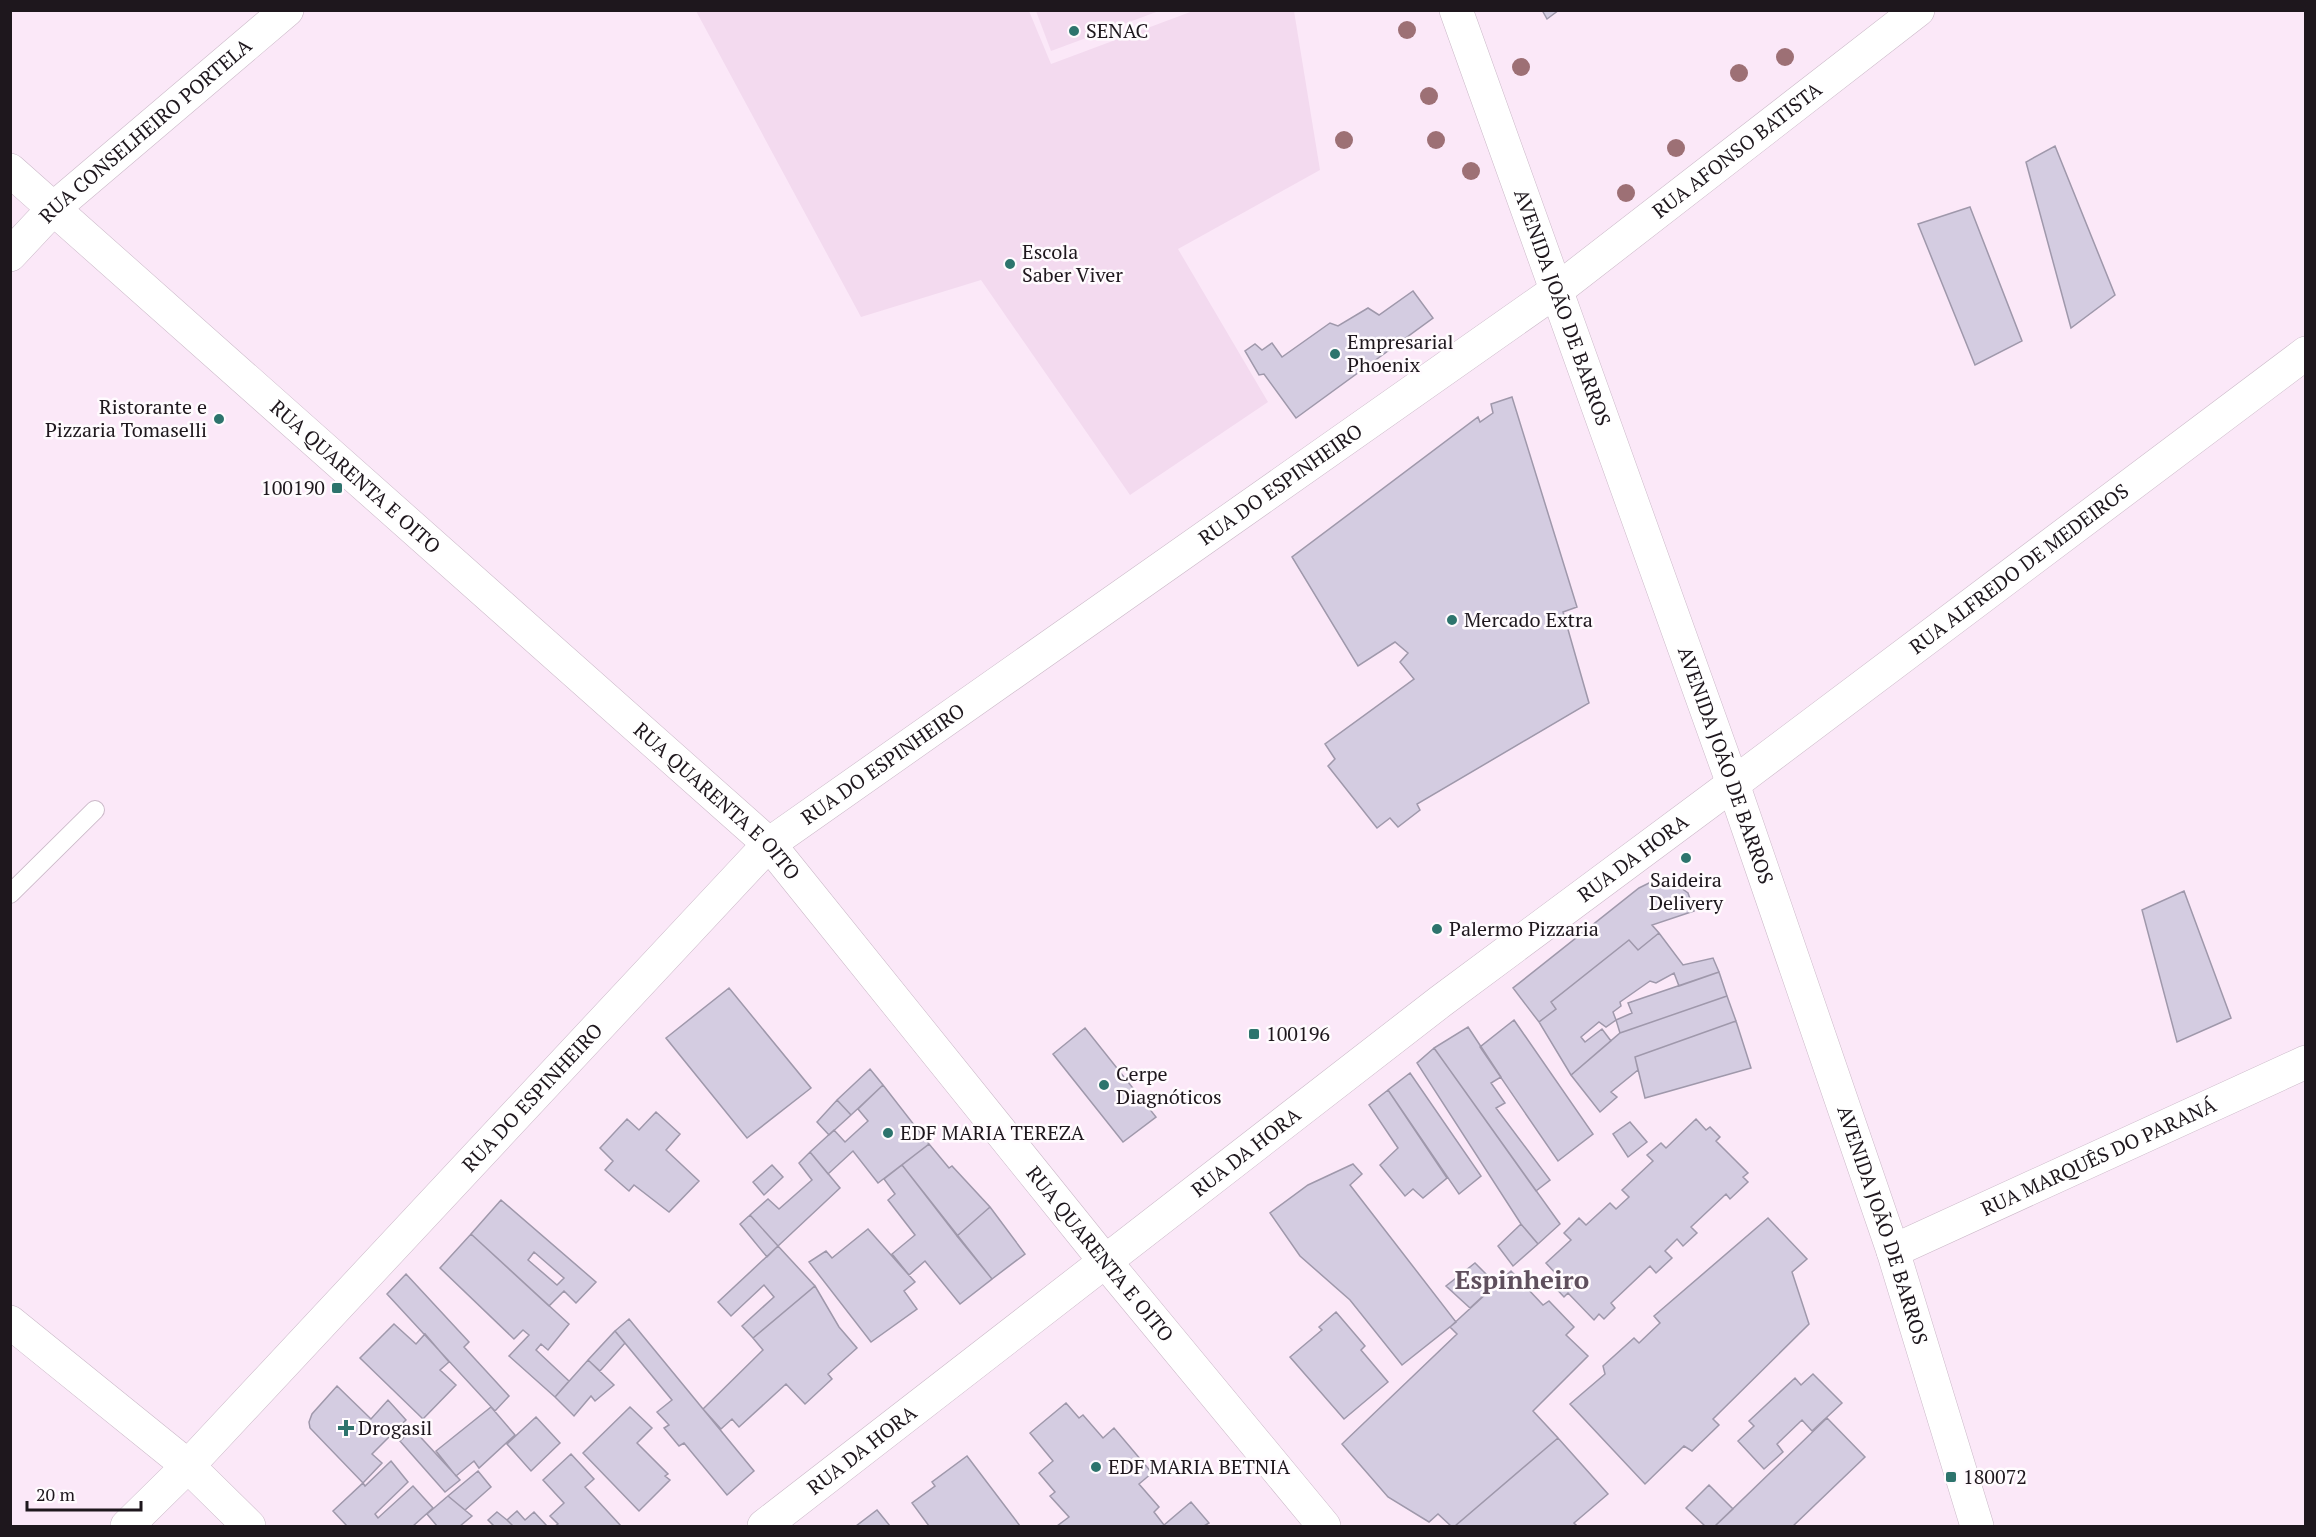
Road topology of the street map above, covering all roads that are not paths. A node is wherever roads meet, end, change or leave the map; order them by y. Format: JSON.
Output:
{"nodes":[{"id":1,"x":287,"y":10,"type":"edge"},
{"id":2,"x":1456,"y":10,"type":"edge"},
{"id":3,"x":1918,"y":10,"type":"edge"},
{"id":4,"x":10,"y":170,"type":"edge"},
{"id":5,"x":54,"y":208,"type":"junction"},
{"id":6,"x":10,"y":255,"type":"edge"},
{"id":7,"x":1557,"y":290,"type":"junction"},
{"id":8,"x":2306,"y":353,"type":"edge"},
{"id":9,"x":1732,"y":784,"type":"junction"},
{"id":10,"x":95,"y":810,"type":"dead end"},
{"id":11,"x":770,"y":844,"type":"junction"},
{"id":12,"x":10,"y":894,"type":"edge"},
{"id":13,"x":2306,"y":1062,"type":"edge"},
{"id":14,"x":1893,"y":1251,"type":"junction"},
{"id":15,"x":1104,"y":1260,"type":"junction"},
{"id":16,"x":10,"y":1322,"type":"edge"},
{"id":17,"x":188,"y":1466,"type":"junction"},
{"id":18,"x":127,"y":1527,"type":"edge"},
{"id":19,"x":249,"y":1527,"type":"edge"},
{"id":20,"x":764,"y":1527,"type":"edge"},
{"id":21,"x":1324,"y":1527,"type":"edge"},
{"id":22,"x":1977,"y":1527,"type":"edge"}],
"edges":[{"from":1,"to":5,"type":"street","name":"RUA CONSELHEIRO PORTELA"},
{"from":2,"to":7,"type":"street","name":"AVENIDA JOÃO DE BARROS"},
{"from":3,"to":7,"type":"street","name":"RUA AFONSO BATISTA"},
{"from":4,"to":5,"type":"street","name":"RUA QUARENTA E OITO"},
{"from":5,"to":6,"type":"street","name":"RUA CONSELHEIRO PORTELA"},
{"from":5,"to":11,"type":"street","name":"RUA QUARENTA E OITO"},
{"from":7,"to":9,"type":"street","name":"AVENIDA JOÃO DE BARROS"},
{"from":7,"to":11,"type":"street","name":"RUA DO ESPINHEIRO"},
{"from":8,"to":9,"type":"street","name":"RUA ALFREDO DE MEDEIROS"},
{"from":9,"to":14,"type":"street","name":"AVENIDA JOÃO DE BARROS"},
{"from":9,"to":15,"type":"street","name":"RUA DA HORA"},
{"from":10,"to":12,"type":"lane"},
{"from":11,"to":15,"type":"street","name":"RUA QUARENTA E OITO"},
{"from":11,"to":17,"type":"street","name":"RUA DO ESPINHEIRO"},
{"from":13,"to":14,"type":"street","name":"RUA MARQUÊS DO PARANÁ"},
{"from":14,"to":22,"type":"street","name":"AVENIDA JOÃO DE BARROS"},
{"from":15,"to":20,"type":"street","name":"RUA DA HORA"},
{"from":15,"to":21,"type":"street","name":"RUA QUARENTA E OITO"},
{"from":16,"to":17,"type":"street"},
{"from":17,"to":18,"type":"street","name":"RUA DO ESPINHEIRO"},
{"from":17,"to":19,"type":"street"}]}
